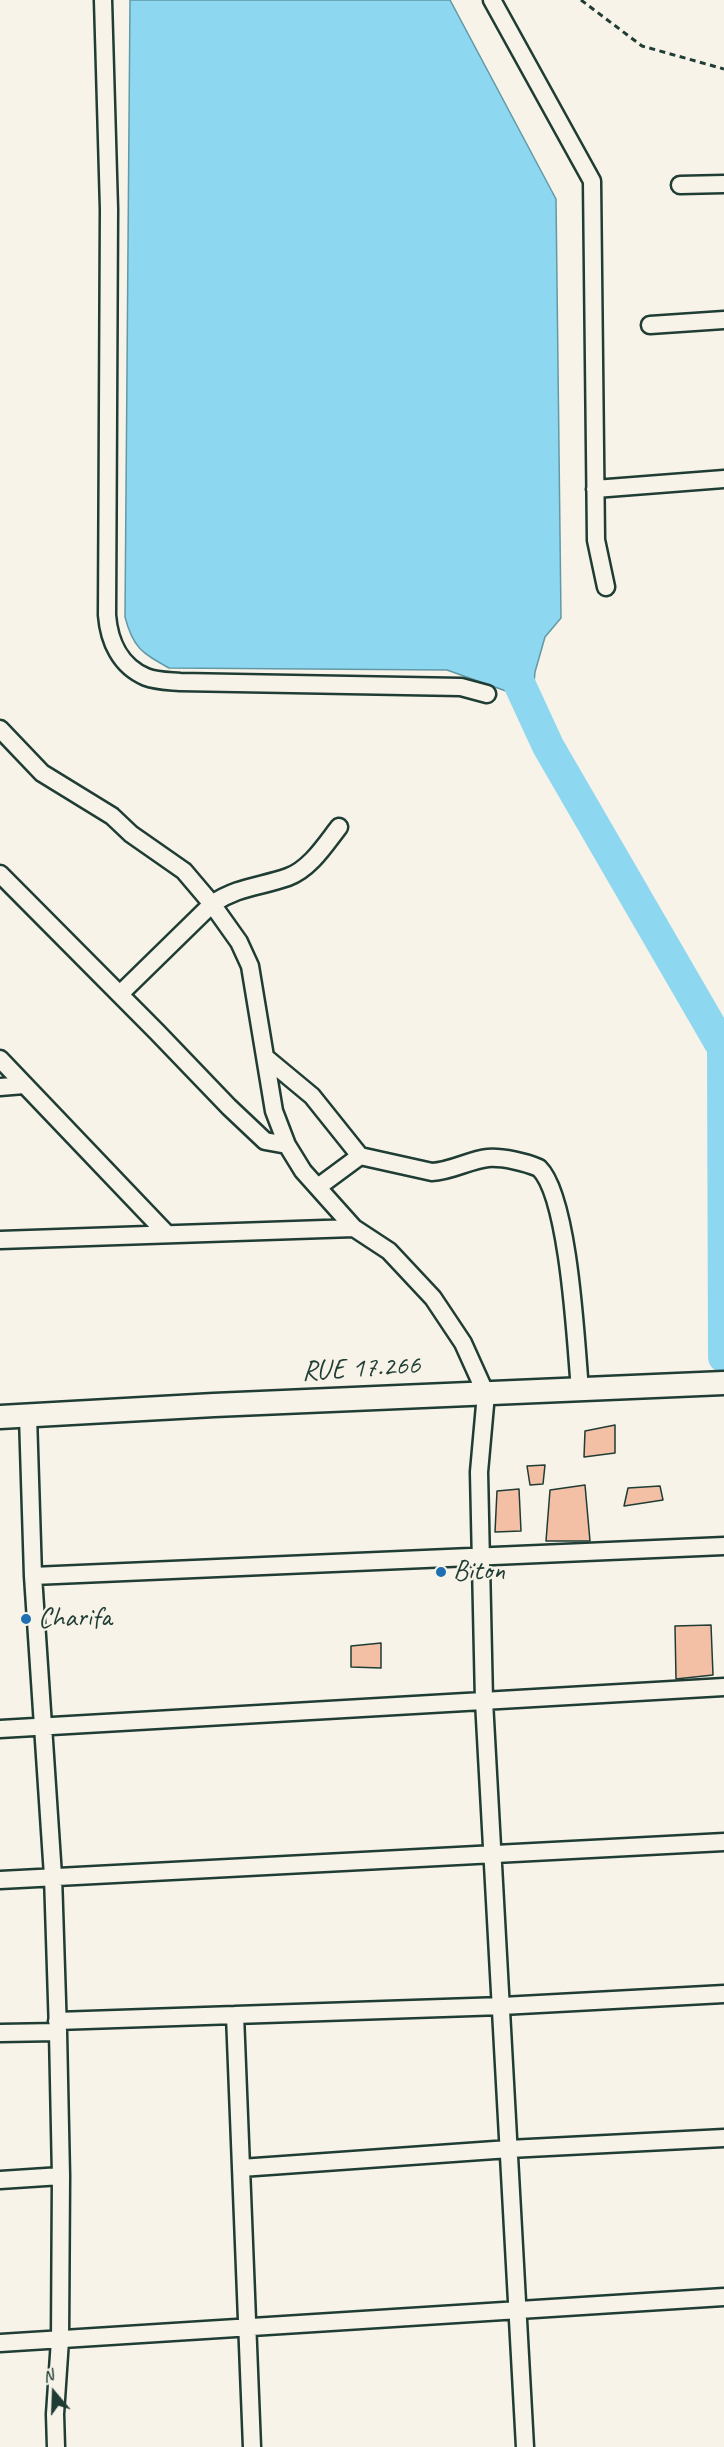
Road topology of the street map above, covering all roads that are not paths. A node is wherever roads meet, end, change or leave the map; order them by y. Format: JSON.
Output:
{"nodes":[{"id":1,"x":104,"y":0,"type":"edge"},
{"id":2,"x":492,"y":0,"type":"edge"},
{"id":3,"x":724,"y":184,"type":"edge"},
{"id":4,"x":680,"y":185,"type":"dead end"},
{"id":5,"x":724,"y":320,"type":"edge"},
{"id":6,"x":650,"y":325,"type":"dead end"},
{"id":7,"x":724,"y":479,"type":"edge"},
{"id":8,"x":595,"y":489,"type":"junction"},
{"id":9,"x":606,"y":587,"type":"dead end"},
{"id":10,"x":487,"y":694,"type":"dead end"},
{"id":11,"x":0,"y":729,"type":"edge"},
{"id":12,"x":339,"y":828,"type":"dead end"},
{"id":13,"x":0,"y":874,"type":"edge"},
{"id":14,"x":212,"y":904,"type":"junction"},
{"id":15,"x":120,"y":994,"type":"junction"},
{"id":16,"x":265,"y":1057,"type":"junction"},
{"id":17,"x":0,"y":1059,"type":"edge"},
{"id":18,"x":24,"y":1085,"type":"junction"},
{"id":19,"x":0,"y":1087,"type":"edge"},
{"id":20,"x":287,"y":1144,"type":"junction"},
{"id":21,"x":360,"y":1156,"type":"junction"},
{"id":22,"x":318,"y":1187,"type":"junction"},
{"id":23,"x":354,"y":1228,"type":"junction"},
{"id":24,"x":166,"y":1233,"type":"junction"},
{"id":25,"x":0,"y":1240,"type":"edge"},
{"id":26,"x":724,"y":1383,"type":"edge"},
{"id":27,"x":580,"y":1390,"type":"junction"},
{"id":28,"x":486,"y":1394,"type":"junction"},
{"id":29,"x":28,"y":1416,"type":"junction"},
{"id":30,"x":0,"y":1417,"type":"edge"},
{"id":31,"x":724,"y":1546,"type":"edge"},
{"id":32,"x":482,"y":1557,"type":"junction"},
{"id":33,"x":33,"y":1576,"type":"junction"},
{"id":34,"x":724,"y":1688,"type":"edge"},
{"id":35,"x":484,"y":1701,"type":"junction"},
{"id":36,"x":42,"y":1726,"type":"junction"},
{"id":37,"x":0,"y":1728,"type":"edge"},
{"id":38,"x":724,"y":1842,"type":"edge"},
{"id":39,"x":492,"y":1855,"type":"junction"},
{"id":40,"x":53,"y":1876,"type":"junction"},
{"id":41,"x":0,"y":1880,"type":"edge"},
{"id":42,"x":724,"y":1994,"type":"edge"},
{"id":43,"x":502,"y":2006,"type":"junction"},
{"id":44,"x":235,"y":2015,"type":"junction"},
{"id":45,"x":58,"y":2027,"type":"junction"},
{"id":46,"x":0,"y":2033,"type":"edge"},
{"id":47,"x":724,"y":2138,"type":"edge"},
{"id":48,"x":509,"y":2150,"type":"junction"},
{"id":49,"x":240,"y":2168,"type":"junction"},
{"id":50,"x":61,"y":2176,"type":"junction"},
{"id":51,"x":0,"y":2180,"type":"edge"},
{"id":52,"x":724,"y":2296,"type":"edge"},
{"id":53,"x":518,"y":2310,"type":"junction"},
{"id":54,"x":246,"y":2329,"type":"junction"},
{"id":55,"x":60,"y":2340,"type":"junction"},
{"id":56,"x":0,"y":2343,"type":"edge"},
{"id":57,"x":56,"y":2447,"type":"edge"},
{"id":58,"x":252,"y":2447,"type":"edge"},
{"id":59,"x":525,"y":2447,"type":"edge"}],
"edges":[{"from":1,"to":10,"type":"street"},
{"from":2,"to":8,"type":"street"},
{"from":3,"to":4,"type":"street"},
{"from":5,"to":6,"type":"street"},
{"from":7,"to":8,"type":"street"},
{"from":8,"to":9,"type":"street"},
{"from":11,"to":14,"type":"street"},
{"from":12,"to":14,"type":"street"},
{"from":13,"to":15,"type":"street"},
{"from":14,"to":15,"type":"street"},
{"from":14,"to":16,"type":"street"},
{"from":15,"to":20,"type":"street"},
{"from":16,"to":20,"type":"street"},
{"from":16,"to":21,"type":"street"},
{"from":17,"to":18,"type":"street"},
{"from":18,"to":19,"type":"street"},
{"from":18,"to":24,"type":"street"},
{"from":20,"to":22,"type":"street"},
{"from":21,"to":22,"type":"street"},
{"from":21,"to":27,"type":"street"},
{"from":22,"to":23,"type":"street"},
{"from":23,"to":24,"type":"street"},
{"from":23,"to":28,"type":"street"},
{"from":24,"to":25,"type":"street"},
{"from":26,"to":27,"type":"main road","name":"RUE 17.266"},
{"from":27,"to":28,"type":"main road","name":"RUE 17.266"},
{"from":28,"to":29,"type":"main road","name":"RUE 17.266"},
{"from":28,"to":32,"type":"street"},
{"from":29,"to":30,"type":"main road","name":"RUE 17.266"},
{"from":29,"to":33,"type":"street"},
{"from":31,"to":32,"type":"street"},
{"from":32,"to":33,"type":"street"},
{"from":32,"to":35,"type":"street"},
{"from":33,"to":36,"type":"street"},
{"from":34,"to":35,"type":"street"},
{"from":35,"to":36,"type":"street"},
{"from":35,"to":39,"type":"street"},
{"from":36,"to":37,"type":"street"},
{"from":36,"to":40,"type":"street"},
{"from":38,"to":39,"type":"street"},
{"from":39,"to":40,"type":"street"},
{"from":39,"to":43,"type":"street"},
{"from":40,"to":41,"type":"street"},
{"from":40,"to":45,"type":"street"},
{"from":42,"to":43,"type":"street"},
{"from":43,"to":44,"type":"street"},
{"from":43,"to":48,"type":"street"},
{"from":44,"to":45,"type":"street"},
{"from":44,"to":49,"type":"street"},
{"from":45,"to":46,"type":"street"},
{"from":45,"to":50,"type":"street"},
{"from":47,"to":48,"type":"street"},
{"from":48,"to":49,"type":"street"},
{"from":48,"to":53,"type":"street"},
{"from":49,"to":54,"type":"street"},
{"from":50,"to":51,"type":"street"},
{"from":50,"to":55,"type":"street"},
{"from":52,"to":53,"type":"street"},
{"from":53,"to":54,"type":"street"},
{"from":53,"to":59,"type":"street"},
{"from":54,"to":55,"type":"street"},
{"from":54,"to":58,"type":"street"},
{"from":55,"to":56,"type":"street"},
{"from":55,"to":57,"type":"street"}]}
